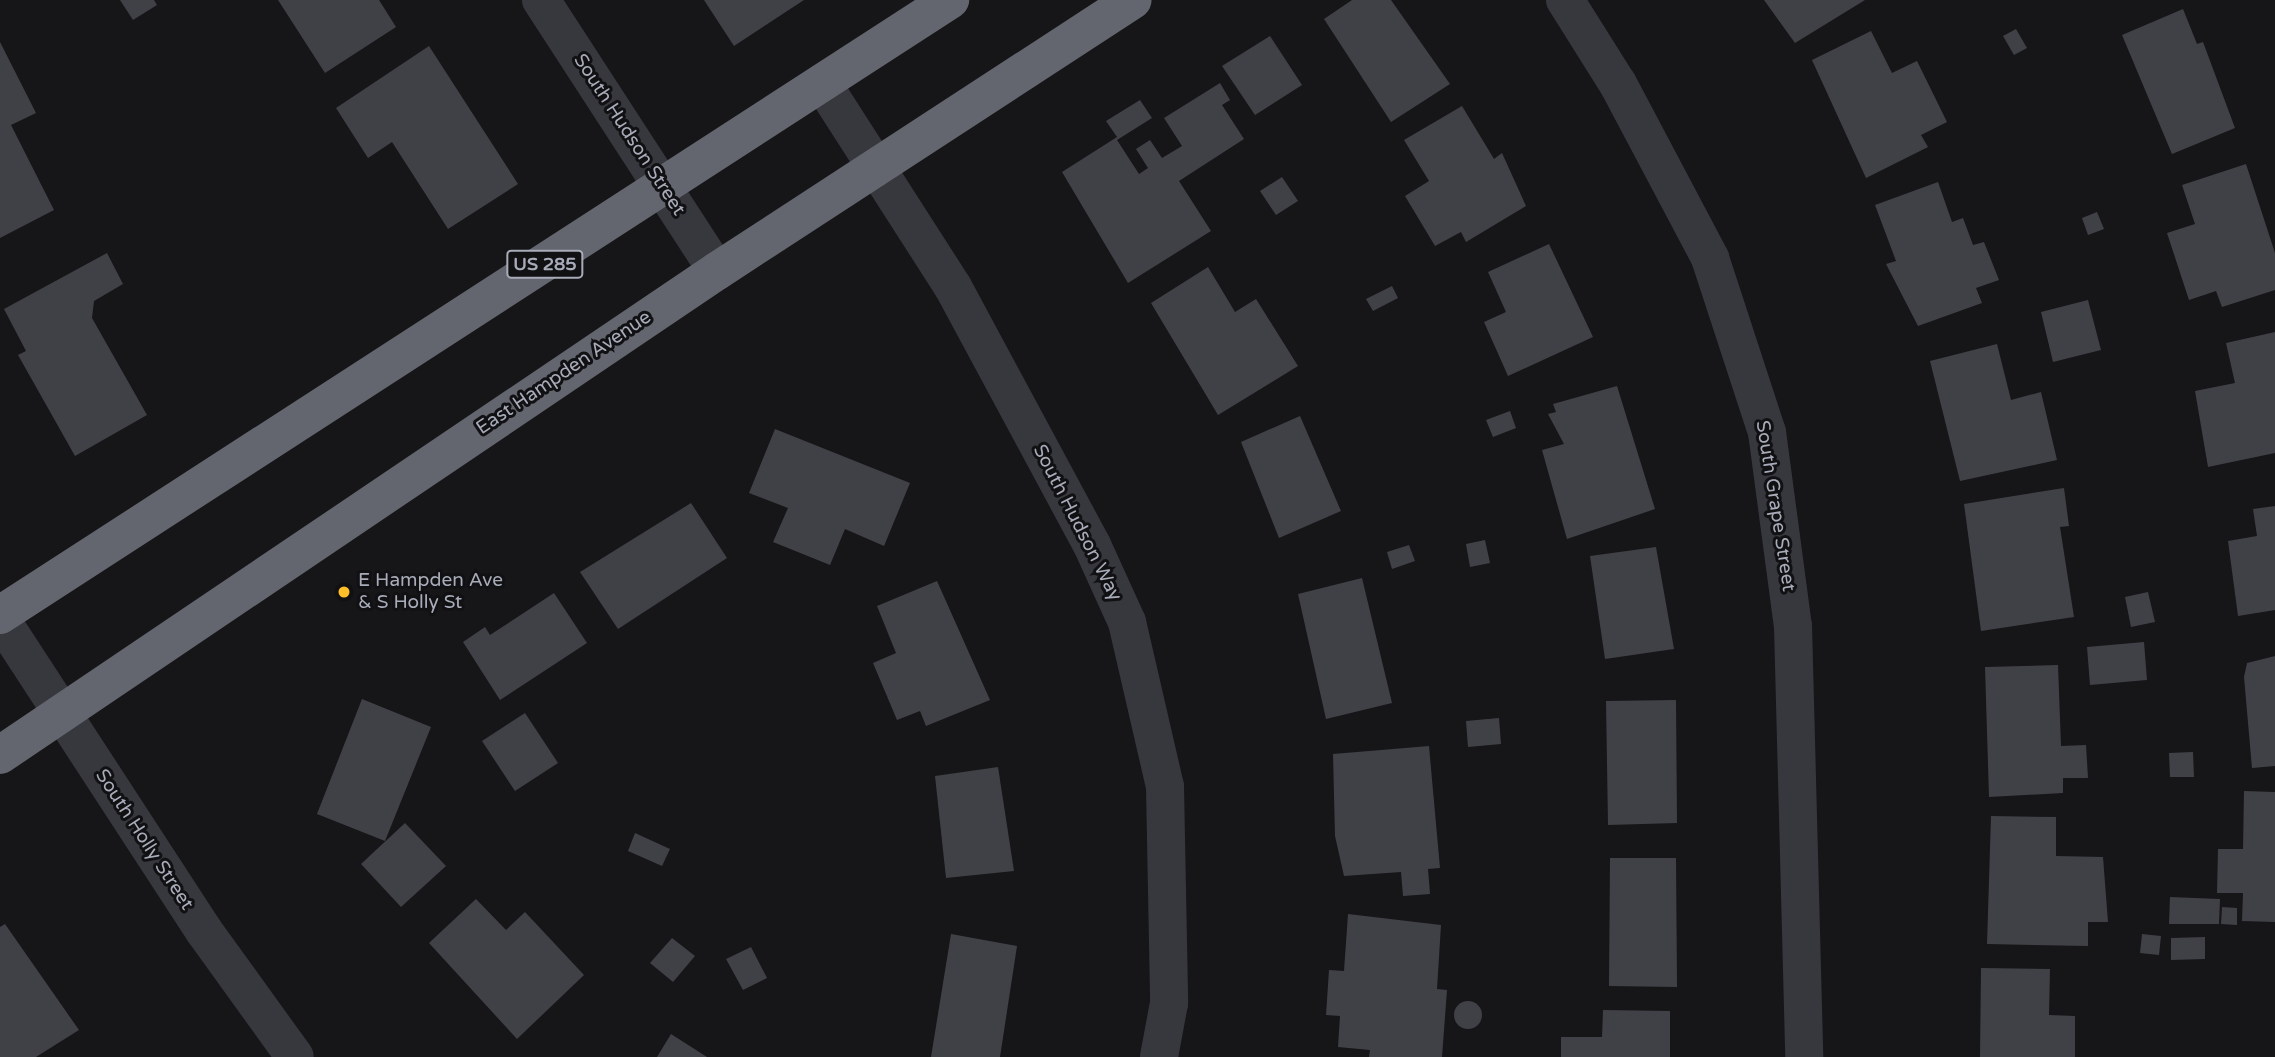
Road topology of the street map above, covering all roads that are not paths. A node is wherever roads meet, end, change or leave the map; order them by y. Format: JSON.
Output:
{"nodes":[{"id":1,"x":541,"y":0,"type":"edge"},
{"id":2,"x":950,"y":0,"type":"edge"},
{"id":3,"x":1132,"y":0,"type":"edge"},
{"id":4,"x":1565,"y":0,"type":"edge"},
{"id":5,"x":822,"y":83,"type":"junction"},
{"id":6,"x":875,"y":168,"type":"junction"},
{"id":7,"x":663,"y":188,"type":"junction"},
{"id":8,"x":717,"y":271,"type":"junction"},
{"id":9,"x":0,"y":617,"type":"edge"},
{"id":10,"x":61,"y":713,"type":"junction"},
{"id":11,"x":0,"y":755,"type":"edge"},
{"id":12,"x":295,"y":1057,"type":"edge"},
{"id":13,"x":1159,"y":1057,"type":"edge"},
{"id":14,"x":1804,"y":1057,"type":"edge"}],
"edges":[{"from":1,"to":7,"type":"street","name":"South Hudson Street"},
{"from":2,"to":5,"type":"highway","number":"US 285"},
{"from":3,"to":6,"type":"highway","name":"East Hampden Avenue"},
{"from":4,"to":14,"type":"street","name":"South Grape Street"},
{"from":5,"to":6,"type":"street","name":"South Hudson Way"},
{"from":5,"to":7,"type":"highway","number":"US 285"},
{"from":6,"to":8,"type":"highway","name":"East Hampden Avenue"},
{"from":6,"to":13,"type":"street","name":"South Hudson Way"},
{"from":7,"to":8,"type":"street","name":"South Hudson Street"},
{"from":7,"to":9,"type":"highway","number":"US 285"},
{"from":8,"to":10,"type":"highway","name":"East Hampden Avenue"},
{"from":9,"to":10,"type":"street","name":"South Holly Street"},
{"from":10,"to":11,"type":"highway","name":"East Hampden Avenue"},
{"from":10,"to":12,"type":"street","name":"South Holly Street"}]}
